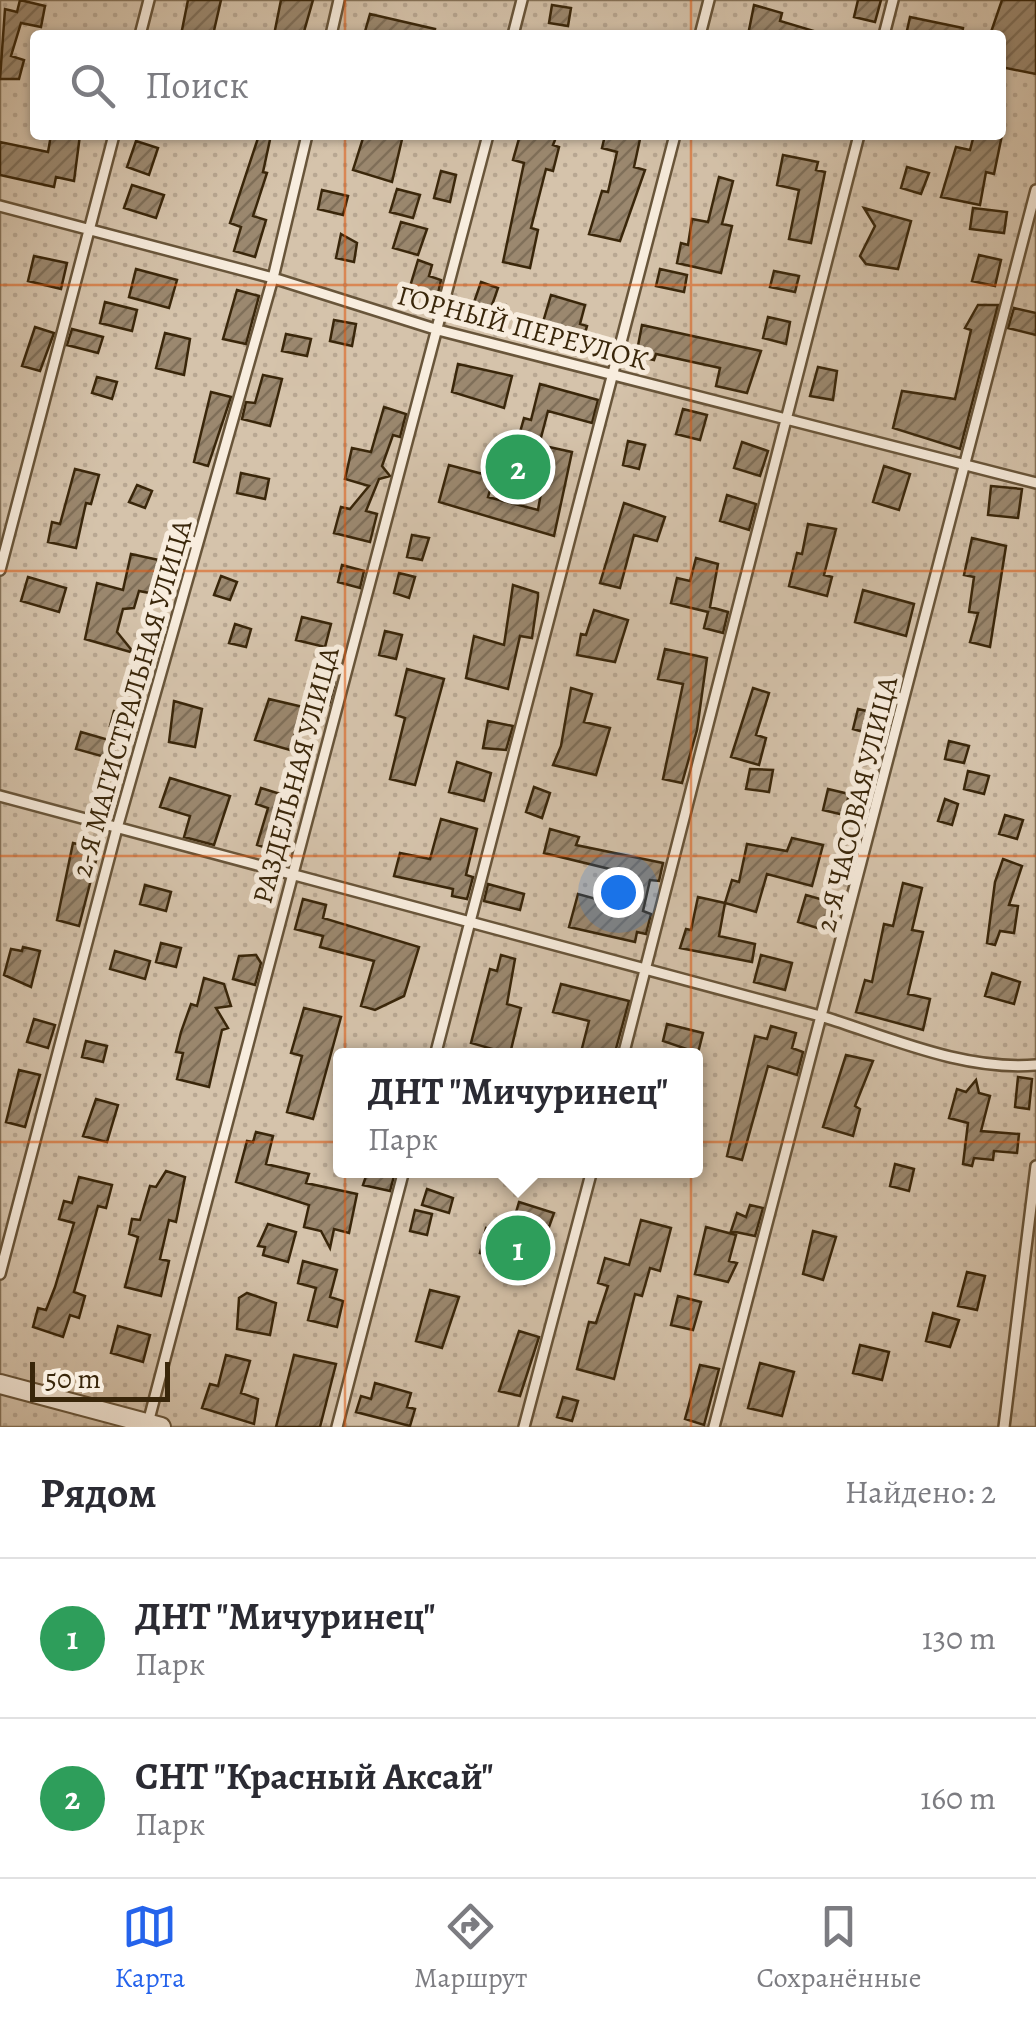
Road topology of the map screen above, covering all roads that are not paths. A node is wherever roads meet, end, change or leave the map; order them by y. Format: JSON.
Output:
{"nodes":[{"id":1,"x":149,"y":0,"type":"edge"},
{"id":2,"x":340,"y":0,"type":"edge"},
{"id":3,"x":522,"y":0,"type":"edge"},
{"id":4,"x":709,"y":0,"type":"edge"},
{"id":5,"x":893,"y":0,"type":"edge"},
{"id":6,"x":141,"y":30,"type":"edge"},
{"id":7,"x":332,"y":30,"type":"edge"},
{"id":8,"x":514,"y":30,"type":"edge"},
{"id":9,"x":701,"y":30,"type":"edge"},
{"id":10,"x":885,"y":30,"type":"edge"},
{"id":11,"x":113,"y":140,"type":"edge"},
{"id":12,"x":306,"y":140,"type":"edge"},
{"id":13,"x":487,"y":140,"type":"edge"},
{"id":14,"x":674,"y":140,"type":"edge"},
{"id":15,"x":857,"y":140,"type":"edge"},
{"id":16,"x":1036,"y":190,"type":"edge"},
{"id":17,"x":0,"y":206,"type":"edge"},
{"id":18,"x":90,"y":228,"type":"junction"},
{"id":19,"x":273,"y":278,"type":"junction"},
{"id":20,"x":438,"y":330,"type":"junction"},
{"id":21,"x":615,"y":375,"type":"junction"},
{"id":22,"x":787,"y":419,"type":"junction"},
{"id":23,"x":966,"y":466,"type":"junction"},
{"id":24,"x":1036,"y":483,"type":"edge"},
{"id":25,"x":0,"y":570,"type":"edge"},
{"id":26,"x":0,"y":796,"type":"edge"},
{"id":27,"x":117,"y":828,"type":"junction"},
{"id":28,"x":292,"y":874,"type":"junction"},
{"id":29,"x":470,"y":923,"type":"junction"},
{"id":30,"x":646,"y":969,"type":"junction"},
{"id":31,"x":824,"y":1017,"type":"junction"},
{"id":32,"x":436,"y":1048,"type":"edge"},
{"id":33,"x":625,"y":1048,"type":"edge"},
{"id":34,"x":1036,"y":1065,"type":"edge"},
{"id":35,"x":1036,"y":1166,"type":"edge"},
{"id":36,"x":402,"y":1178,"type":"edge"},
{"id":37,"x":590,"y":1178,"type":"edge"},
{"id":38,"x":0,"y":1274,"type":"edge"},
{"id":39,"x":0,"y":1384,"type":"edge"},
{"id":40,"x":152,"y":1426,"type":"edge"},
{"id":41,"x":337,"y":1427,"type":"edge"},
{"id":42,"x":524,"y":1427,"type":"edge"},
{"id":43,"x":714,"y":1427,"type":"edge"},
{"id":44,"x":1004,"y":1427,"type":"edge"}],
"edges":[{"from":1,"to":6,"type":"lane"},
{"from":2,"to":7,"type":"lane"},
{"from":3,"to":8,"type":"lane"},
{"from":4,"to":9,"type":"lane"},
{"from":5,"to":10,"type":"lane"},
{"from":11,"to":18,"type":"lane"},
{"from":12,"to":19,"type":"lane","name":"2-Я МАГИСТРАЛЬНАЯ УЛИЦА"},
{"from":13,"to":20,"type":"lane","name":"РАЗДЕЛЬНАЯ УЛИЦА"},
{"from":14,"to":21,"type":"lane"},
{"from":15,"to":22,"type":"lane"},
{"from":16,"to":23,"type":"lane","name":"2-Я ЧАСОВАЯ УЛИЦА"},
{"from":17,"to":18,"type":"lane","name":"ГОРНЫЙ ПЕРЕУЛОК"},
{"from":18,"to":19,"type":"lane","name":"ГОРНЫЙ ПЕРЕУЛОК"},
{"from":18,"to":25,"type":"lane"},
{"from":19,"to":20,"type":"lane","name":"ГОРНЫЙ ПЕРЕУЛОК"},
{"from":19,"to":27,"type":"lane","name":"2-Я МАГИСТРАЛЬНАЯ УЛИЦА"},
{"from":20,"to":21,"type":"lane","name":"ГОРНЫЙ ПЕРЕУЛОК"},
{"from":20,"to":28,"type":"lane","name":"РАЗДЕЛЬНАЯ УЛИЦА"},
{"from":21,"to":22,"type":"lane","name":"ГОРНЫЙ ПЕРЕУЛОК"},
{"from":21,"to":29,"type":"lane"},
{"from":22,"to":23,"type":"lane","name":"ГОРНЫЙ ПЕРЕУЛОК"},
{"from":22,"to":30,"type":"lane"},
{"from":23,"to":24,"type":"lane","name":"ГОРНЫЙ ПЕРЕУЛОК"},
{"from":23,"to":31,"type":"lane","name":"2-Я ЧАСОВАЯ УЛИЦА"},
{"from":26,"to":27,"type":"lane"},
{"from":27,"to":28,"type":"lane"},
{"from":27,"to":38,"type":"lane","name":"2-Я МАГИСТРАЛЬНАЯ УЛИЦА"},
{"from":28,"to":29,"type":"lane"},
{"from":28,"to":40,"type":"lane","name":"РАЗДЕЛЬНАЯ УЛИЦА"},
{"from":29,"to":30,"type":"lane"},
{"from":29,"to":32,"type":"lane"},
{"from":30,"to":31,"type":"lane"},
{"from":30,"to":33,"type":"lane"},
{"from":31,"to":34,"type":"lane"},
{"from":31,"to":43,"type":"lane","name":"2-Я ЧАСОВАЯ УЛИЦА"},
{"from":35,"to":44,"type":"lane"},
{"from":36,"to":41,"type":"lane"},
{"from":37,"to":42,"type":"lane"},
{"from":39,"to":40,"type":"street"}]}
